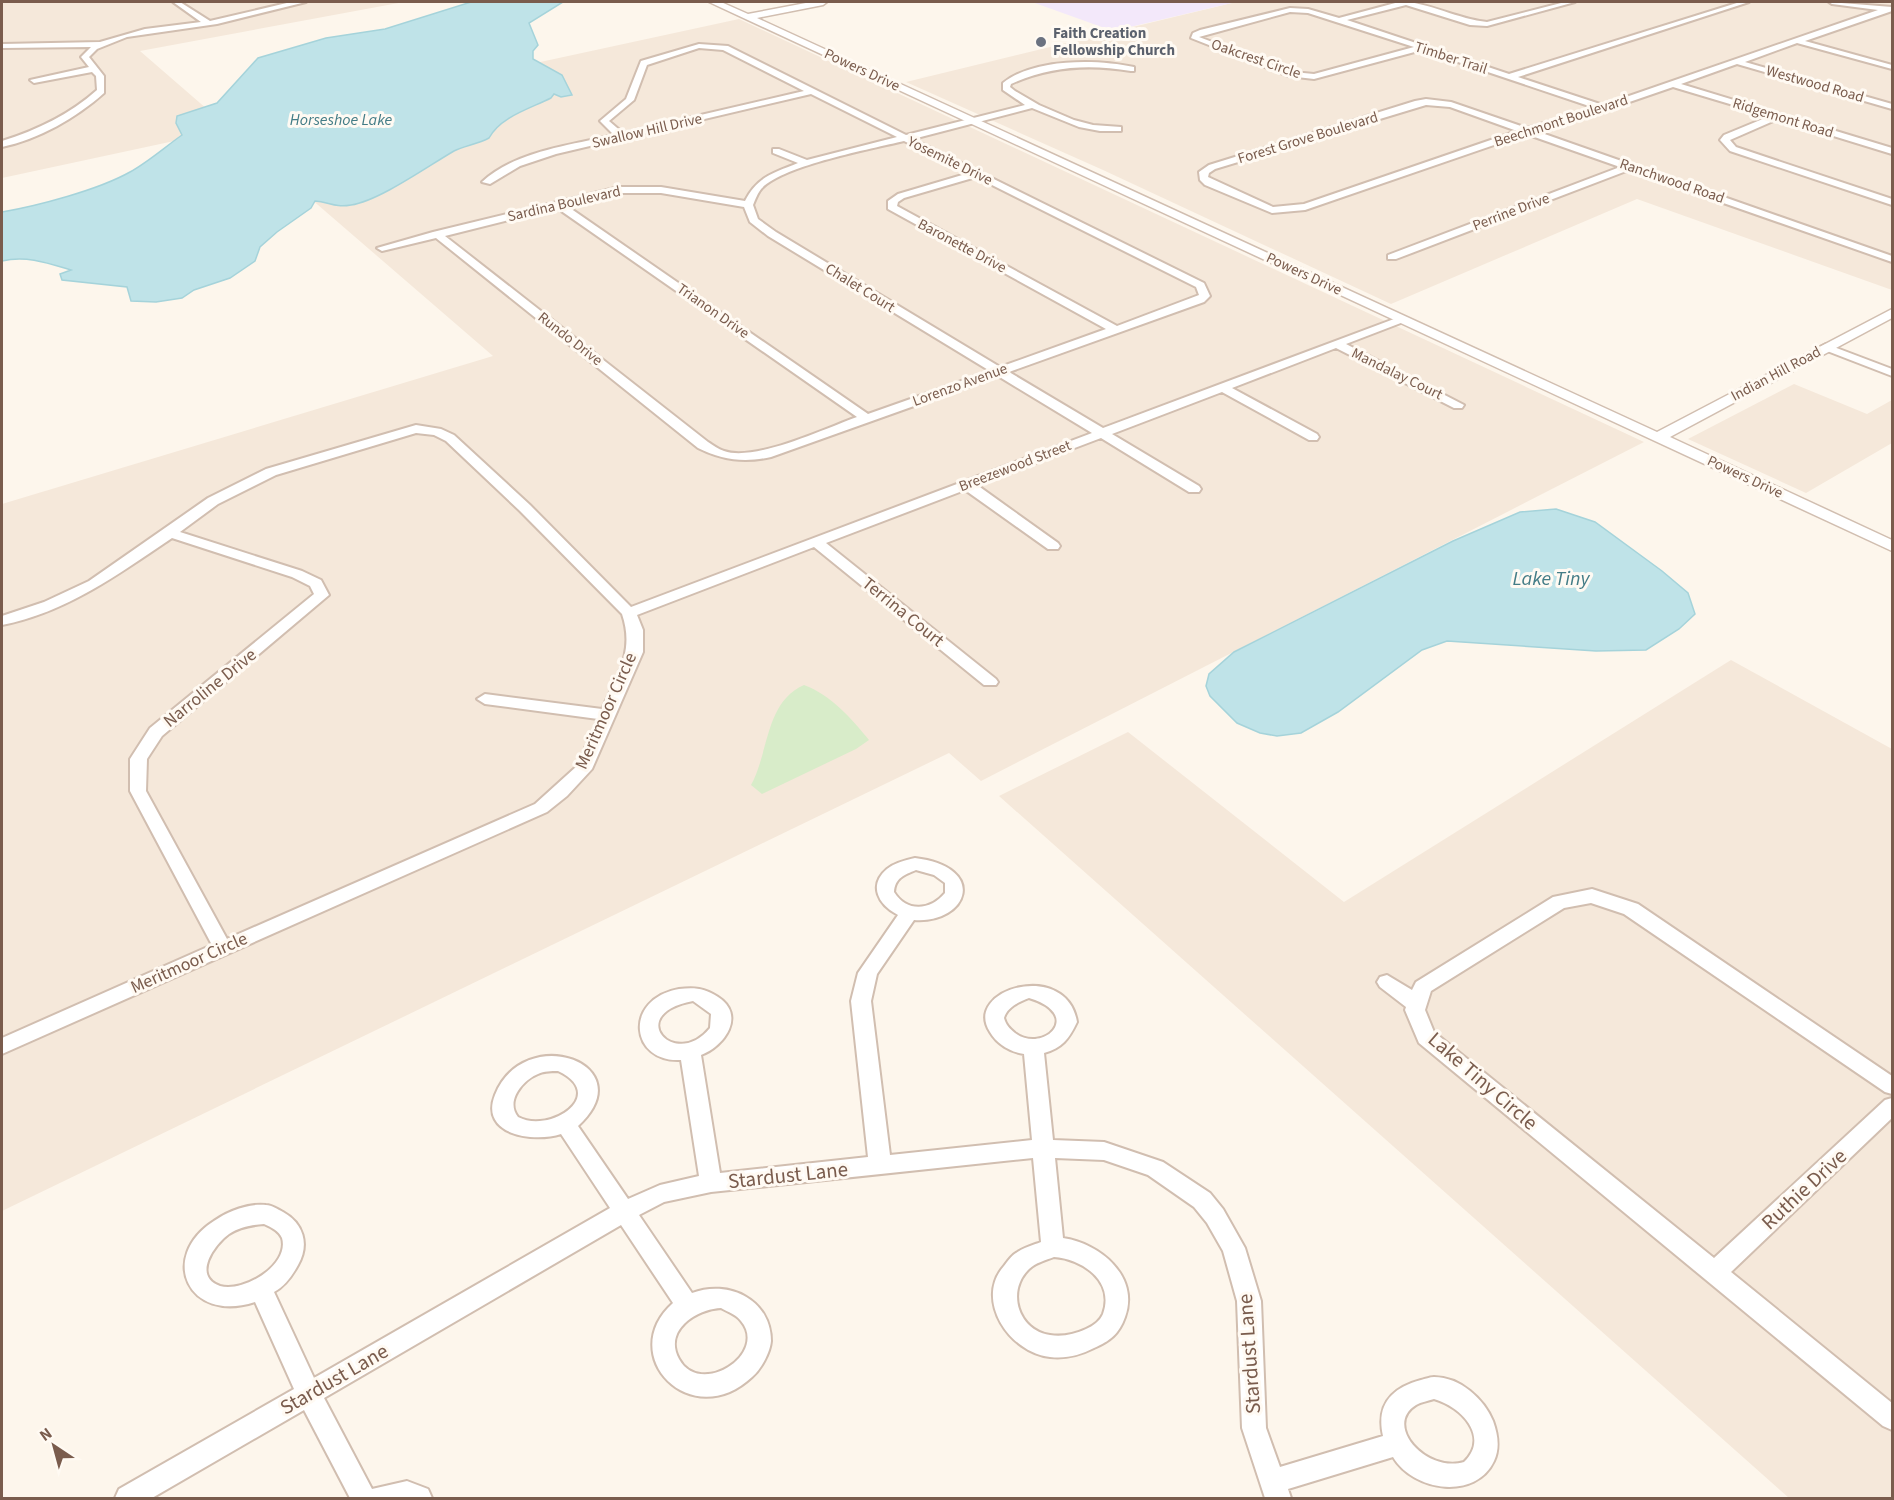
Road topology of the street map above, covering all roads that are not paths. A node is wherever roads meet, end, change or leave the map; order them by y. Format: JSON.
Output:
{"nodes":[{"id":1,"x":176,"y":2,"type":"edge"},
{"id":2,"x":302,"y":2,"type":"edge"},
{"id":3,"x":714,"y":2,"type":"edge"},
{"id":4,"x":823,"y":2,"type":"edge"},
{"id":5,"x":1406,"y":2,"type":"edge"},
{"id":6,"x":1572,"y":2,"type":"edge"},
{"id":7,"x":1746,"y":2,"type":"edge"},
{"id":8,"x":1832,"y":2,"type":"edge"},
{"id":9,"x":1298,"y":10,"type":"joint"},
{"id":10,"x":1891,"y":10,"type":"edge"},
{"id":11,"x":749,"y":18,"type":"junction"},
{"id":12,"x":1339,"y":20,"type":"junction"},
{"id":13,"x":208,"y":23,"type":"junction"},
{"id":14,"x":1797,"y":41,"type":"junction"},
{"id":15,"x":101,"y":44,"type":"junction"},
{"id":16,"x":2,"y":46,"type":"edge"},
{"id":17,"x":1421,"y":48,"type":"junction"},
{"id":18,"x":1737,"y":62,"type":"junction"},
{"id":19,"x":1893,"y":67,"type":"edge"},
{"id":20,"x":94,"y":69,"type":"junction"},
{"id":21,"x":1131,"y":69,"type":"dead end"},
{"id":22,"x":1508,"y":77,"type":"junction"},
{"id":23,"x":34,"y":80,"type":"dead end"},
{"id":24,"x":1673,"y":84,"type":"junction"},
{"id":25,"x":812,"y":92,"type":"junction"},
{"id":26,"x":1035,"y":105,"type":"junction"},
{"id":27,"x":1451,"y":105,"type":"joint"},
{"id":28,"x":1893,"y":107,"type":"edge"},
{"id":29,"x":1604,"y":108,"type":"junction"},
{"id":30,"x":1778,"y":116,"type":"junction"},
{"id":31,"x":973,"y":120,"type":"junction"},
{"id":32,"x":1118,"y":129,"type":"dead end"},
{"id":33,"x":1526,"y":131,"type":"junction"},
{"id":34,"x":622,"y":137,"type":"junction"},
{"id":35,"x":904,"y":138,"type":"junction"},
{"id":36,"x":2,"y":144,"type":"edge"},
{"id":37,"x":776,"y":151,"type":"dead end"},
{"id":38,"x":1893,"y":151,"type":"edge"},
{"id":39,"x":806,"y":163,"type":"junction"},
{"id":40,"x":1630,"y":166,"type":"junction"},
{"id":41,"x":976,"y":174,"type":"junction"},
{"id":42,"x":487,"y":182,"type":"dead end"},
{"id":43,"x":1232,"y":194,"type":"joint"},
{"id":44,"x":1893,"y":202,"type":"edge"},
{"id":45,"x":558,"y":204,"type":"junction"},
{"id":46,"x":748,"y":205,"type":"junction"},
{"id":47,"x":437,"y":234,"type":"junction"},
{"id":48,"x":382,"y":248,"type":"dead end"},
{"id":49,"x":1392,"y":257,"type":"dead end"},
{"id":50,"x":1893,"y":258,"type":"edge"},
{"id":51,"x":1200,"y":285,"type":"joint"},
{"id":52,"x":1893,"y":313,"type":"edge"},
{"id":53,"x":1402,"y":319,"type":"junction"},
{"id":54,"x":1114,"y":329,"type":"junction"},
{"id":55,"x":1335,"y":344,"type":"junction"},
{"id":56,"x":1826,"y":347,"type":"junction"},
{"id":57,"x":996,"y":372,"type":"junction"},
{"id":58,"x":1893,"y":373,"type":"edge"},
{"id":59,"x":1222,"y":387,"type":"junction"},
{"id":60,"x":1458,"y":405,"type":"dead end"},
{"id":61,"x":868,"y":419,"type":"junction"},
{"id":62,"x":1100,"y":434,"type":"junction"},
{"id":63,"x":1659,"y":436,"type":"junction"},
{"id":64,"x":1313,"y":437,"type":"dead end"},
{"id":65,"x":702,"y":445,"type":"joint"},
{"id":66,"x":966,"y":484,"type":"junction"},
{"id":67,"x":1194,"y":489,"type":"dead end"},
{"id":68,"x":170,"y":533,"type":"junction"},
{"id":69,"x":816,"y":542,"type":"junction"},
{"id":70,"x":1053,"y":546,"type":"dead end"},
{"id":71,"x":1893,"y":546,"type":"edge"},
{"id":72,"x":628,"y":613,"type":"junction"},
{"id":73,"x":2,"y":621,"type":"edge"},
{"id":74,"x":990,"y":682,"type":"dead end"},
{"id":75,"x":485,"y":699,"type":"dead end"},
{"id":76,"x":606,"y":715,"type":"junction"},
{"id":77,"x":909,"y":913,"type":"dead end"},
{"id":78,"x":223,"y":948,"type":"junction"},
{"id":79,"x":1387,"y":982,"type":"dead end"},
{"id":80,"x":1417,"y":1004,"type":"junction"},
{"id":81,"x":2,"y":1046,"type":"edge"},
{"id":82,"x":1033,"y":1048,"type":"dead end"},
{"id":83,"x":690,"y":1051,"type":"dead end"},
{"id":84,"x":1893,"y":1086,"type":"edge"},
{"id":85,"x":1893,"y":1106,"type":"edge"},
{"id":86,"x":566,"y":1125,"type":"dead end"},
{"id":87,"x":1041,"y":1148,"type":"junction"},
{"id":88,"x":880,"y":1165,"type":"junction"},
{"id":89,"x":711,"y":1183,"type":"junction"},
{"id":90,"x":625,"y":1211,"type":"junction"},
{"id":91,"x":1053,"y":1247,"type":"junction"},
{"id":92,"x":1715,"y":1272,"type":"junction"},
{"id":93,"x":261,"y":1289,"type":"junction"},
{"id":94,"x":688,"y":1306,"type":"dead end"},
{"id":95,"x":309,"y":1394,"type":"junction"},
{"id":96,"x":1893,"y":1418,"type":"edge"},
{"id":97,"x":1397,"y":1444,"type":"dead end"},
{"id":98,"x":1274,"y":1490,"type":"edge"},
{"id":99,"x":128,"y":1498,"type":"edge"},
{"id":100,"x":363,"y":1498,"type":"edge"},
{"id":101,"x":380,"y":1498,"type":"edge"},
{"id":102,"x":419,"y":1498,"type":"edge"}],
"edges":[{"from":1,"to":13,"type":"street"},
{"from":2,"to":13,"type":"street"},
{"from":3,"to":11,"type":"street","name":"Powers Drive"},
{"from":4,"to":11,"type":"street"},
{"from":5,"to":6,"type":"street"},
{"from":5,"to":12,"type":"street"},
{"from":7,"to":22,"type":"street"},
{"from":8,"to":10,"type":"street"},
{"from":9,"to":12,"type":"street","name":"Timber Trail"},
{"from":9,"to":17,"type":"street","name":"Oakcrest Circle"},
{"from":10,"to":14,"type":"street","name":"Beechmont Boulevard"},
{"from":11,"to":31,"type":"street","name":"Powers Drive"},
{"from":12,"to":17,"type":"street","name":"Timber Trail"},
{"from":13,"to":15,"type":"street"},
{"from":14,"to":18,"type":"street","name":"Beechmont Boulevard"},
{"from":14,"to":19,"type":"street"},
{"from":15,"to":16,"type":"street"},
{"from":15,"to":20,"type":"street"},
{"from":17,"to":22,"type":"street","name":"Timber Trail"},
{"from":18,"to":24,"type":"street","name":"Beechmont Boulevard"},
{"from":18,"to":28,"type":"street","name":"Westwood Road"},
{"from":20,"to":23,"type":"street"},
{"from":20,"to":36,"type":"street"},
{"from":21,"to":26,"type":"street"},
{"from":22,"to":29,"type":"street","name":"Timber Trail"},
{"from":24,"to":29,"type":"street","name":"Beechmont Boulevard"},
{"from":24,"to":30,"type":"street","name":"Ridgemont Road"},
{"from":25,"to":34,"type":"street","name":"Swallow Hill Drive"},
{"from":25,"to":34,"type":"street","name":"Yosemite Drive"},
{"from":25,"to":35,"type":"street","name":"Yosemite Drive"},
{"from":26,"to":31,"type":"street"},
{"from":26,"to":32,"type":"street"},
{"from":27,"to":33,"type":"street","name":"Ranchwood Road"},
{"from":27,"to":43,"type":"street","name":"Forest Grove Boulevard"},
{"from":29,"to":33,"type":"street","name":"Beechmont Boulevard"},
{"from":30,"to":38,"type":"street","name":"Ridgemont Road"},
{"from":30,"to":44,"type":"street"},
{"from":31,"to":35,"type":"street"},
{"from":31,"to":53,"type":"street","name":"Powers Drive"},
{"from":33,"to":40,"type":"street","name":"Ranchwood Road"},
{"from":33,"to":43,"type":"street","name":"Beechmont Boulevard"},
{"from":34,"to":42,"type":"street","name":"Swallow Hill Drive"},
{"from":35,"to":39,"type":"street"},
{"from":35,"to":41,"type":"street","name":"Yosemite Drive"},
{"from":37,"to":39,"type":"street"},
{"from":39,"to":46,"type":"street"},
{"from":40,"to":49,"type":"street","name":"Perrine Drive"},
{"from":40,"to":50,"type":"street","name":"Ranchwood Road"},
{"from":41,"to":51,"type":"street","name":"Yosemite Drive"},
{"from":41,"to":54,"type":"street","name":"Baronette Drive"},
{"from":45,"to":46,"type":"street","name":"Sardina Boulevard"},
{"from":45,"to":47,"type":"street","name":"Sardina Boulevard"},
{"from":45,"to":61,"type":"street","name":"Trianon Drive"},
{"from":46,"to":57,"type":"street","name":"Chalet Court"},
{"from":47,"to":48,"type":"street","name":"Sardina Boulevard"},
{"from":47,"to":65,"type":"street","name":"Rundo Drive"},
{"from":51,"to":54,"type":"street","name":"Lorenzo Avenue"},
{"from":52,"to":56,"type":"street","name":"Indian Hill Road"},
{"from":53,"to":55,"type":"street","name":"Breezewood Street"},
{"from":53,"to":63,"type":"street","name":"Powers Drive"},
{"from":54,"to":57,"type":"street","name":"Lorenzo Avenue"},
{"from":55,"to":59,"type":"street","name":"Breezewood Street"},
{"from":55,"to":60,"type":"street","name":"Mandalay Court"},
{"from":56,"to":58,"type":"street"},
{"from":56,"to":63,"type":"street","name":"Indian Hill Road"},
{"from":57,"to":61,"type":"street","name":"Lorenzo Avenue"},
{"from":57,"to":62,"type":"street","name":"Chalet Court"},
{"from":59,"to":62,"type":"street","name":"Breezewood Street"},
{"from":59,"to":64,"type":"street"},
{"from":61,"to":65,"type":"street","name":"Lorenzo Avenue"},
{"from":62,"to":66,"type":"street","name":"Breezewood Street"},
{"from":62,"to":67,"type":"street","name":"Chalet Court"},
{"from":63,"to":71,"type":"street","name":"Powers Drive"},
{"from":66,"to":69,"type":"street","name":"Breezewood Street"},
{"from":66,"to":70,"type":"street"},
{"from":68,"to":72,"type":"street"},
{"from":68,"to":73,"type":"street"},
{"from":68,"to":78,"type":"street","name":"Narroline Drive"},
{"from":69,"to":72,"type":"street","name":"Breezewood Street"},
{"from":69,"to":74,"type":"street","name":"Terrina Court"},
{"from":72,"to":76,"type":"street","name":"Meritmoor Circle"},
{"from":75,"to":76,"type":"street"},
{"from":76,"to":78,"type":"street","name":"Meritmoor Circle"},
{"from":77,"to":88,"type":"street"},
{"from":78,"to":81,"type":"street","name":"Meritmoor Circle"},
{"from":79,"to":80,"type":"street"},
{"from":80,"to":84,"type":"street"},
{"from":80,"to":92,"type":"street","name":"Lake Tiny Circle"},
{"from":82,"to":87,"type":"street"},
{"from":83,"to":89,"type":"street"},
{"from":85,"to":92,"type":"street","name":"Ruthie Drive"},
{"from":86,"to":90,"type":"street"},
{"from":87,"to":88,"type":"street","name":"Stardust Lane"},
{"from":87,"to":91,"type":"street"},
{"from":87,"to":98,"type":"street","name":"Stardust Lane"},
{"from":88,"to":89,"type":"street","name":"Stardust Lane"},
{"from":89,"to":90,"type":"street","name":"Stardust Lane"},
{"from":90,"to":94,"type":"street"},
{"from":90,"to":95,"type":"street","name":"Stardust Lane"},
{"from":91,"to":91,"type":"street"},
{"from":92,"to":96,"type":"street","name":"Lake Tiny Circle"},
{"from":93,"to":93,"type":"street"},
{"from":93,"to":95,"type":"street"},
{"from":95,"to":99,"type":"street","name":"Stardust Lane"},
{"from":95,"to":100,"type":"street"},
{"from":97,"to":98,"type":"street"},
{"from":101,"to":102,"type":"street"}]}
